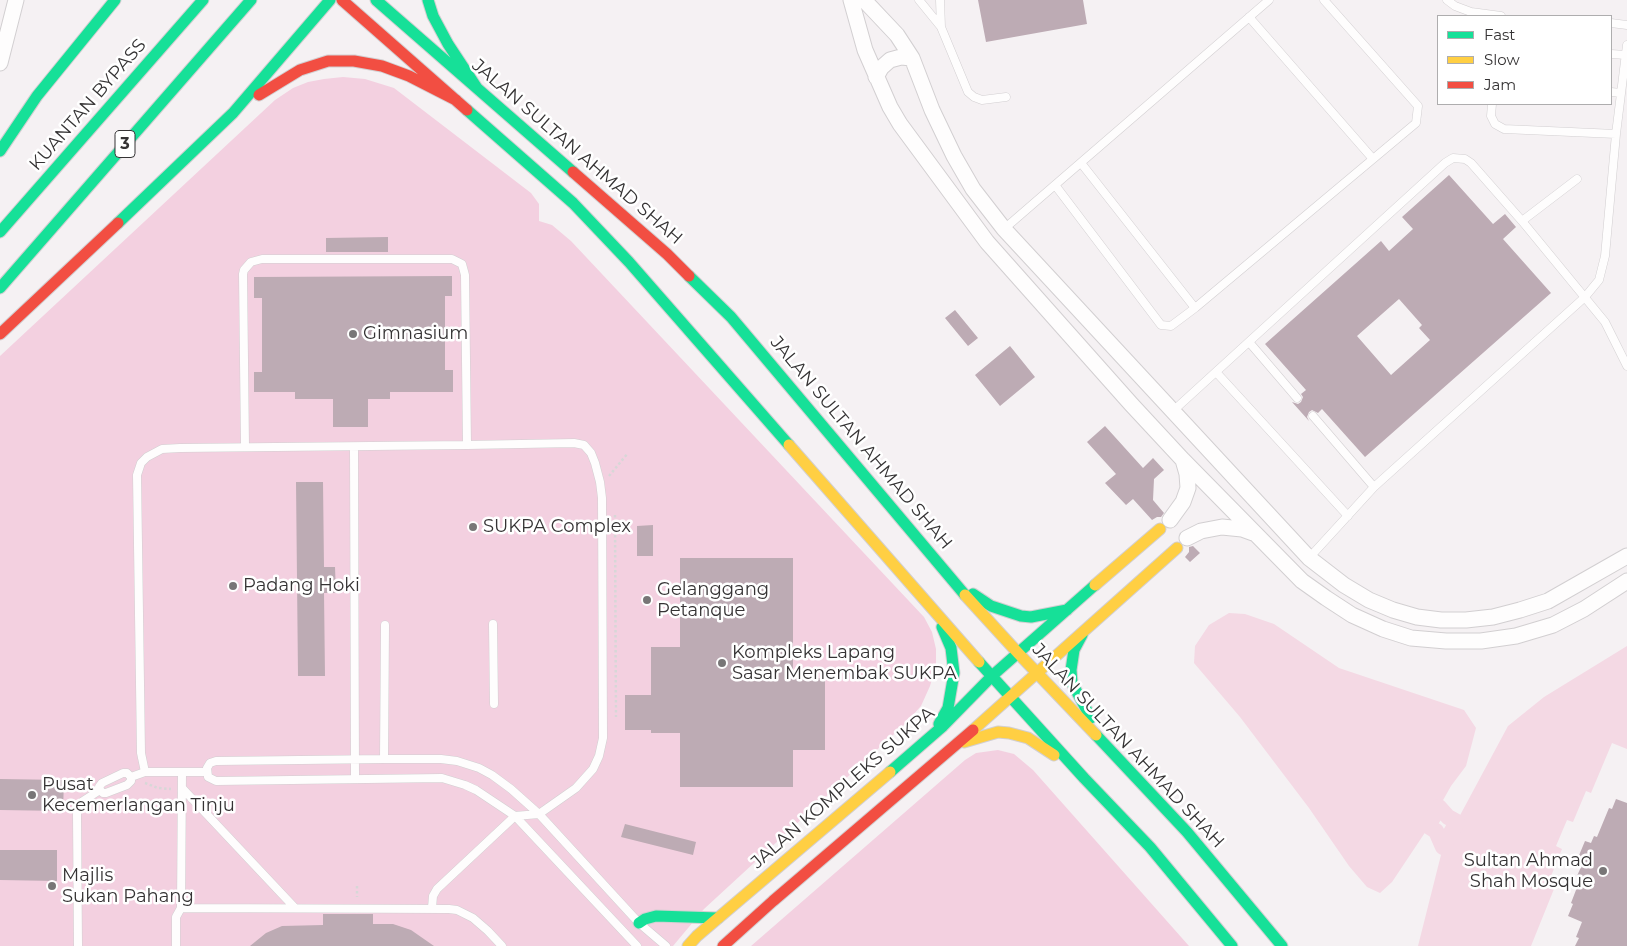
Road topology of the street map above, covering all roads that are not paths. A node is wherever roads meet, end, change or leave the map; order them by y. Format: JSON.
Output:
{"nodes":[{"id":1,"x":115,"y":0,"type":"edge"},
{"id":2,"x":203,"y":0,"type":"edge"},
{"id":3,"x":251,"y":0,"type":"edge"},
{"id":4,"x":330,"y":0,"type":"edge"},
{"id":5,"x":342,"y":0,"type":"edge"},
{"id":6,"x":376,"y":0,"type":"edge"},
{"id":7,"x":428,"y":0,"type":"edge"},
{"id":8,"x":851,"y":0,"type":"edge"},
{"id":9,"x":864,"y":0,"type":"edge"},
{"id":10,"x":919,"y":0,"type":"edge"},
{"id":11,"x":940,"y":0,"type":"edge"},
{"id":12,"x":1269,"y":0,"type":"edge"},
{"id":13,"x":1324,"y":0,"type":"edge"},
{"id":14,"x":1448,"y":0,"type":"edge"},
{"id":15,"x":10,"y":8,"type":"edge"},
{"id":16,"x":1493,"y":15,"type":"edge"},
{"id":17,"x":1249,"y":17,"type":"junction"},
{"id":18,"x":1612,"y":24,"type":"edge"},
{"id":19,"x":1627,"y":24,"type":"edge"},
{"id":20,"x":941,"y":27,"type":"junction"},
{"id":21,"x":1627,"y":45,"type":"edge"},
{"id":22,"x":1612,"y":54,"type":"edge"},
{"id":23,"x":1626,"y":55,"type":"edge"},
{"id":24,"x":912,"y":58,"type":"junction"},
{"id":25,"x":0,"y":63,"type":"edge"},
{"id":26,"x":876,"y":77,"type":"junction"},
{"id":27,"x":478,"y":88,"type":"junction"},
{"id":28,"x":1612,"y":92,"type":"edge"},
{"id":29,"x":1621,"y":93,"type":"junction"},
{"id":30,"x":1006,"y":97,"type":"dead end"},
{"id":31,"x":456,"y":100,"type":"junction"},
{"id":32,"x":1492,"y":105,"type":"edge"},
{"id":33,"x":233,"y":113,"type":"junction"},
{"id":34,"x":1616,"y":134,"type":"junction"},
{"id":35,"x":0,"y":150,"type":"edge"},
{"id":36,"x":1373,"y":159,"type":"junction"},
{"id":37,"x":1081,"y":163,"type":"junction"},
{"id":38,"x":1578,"y":179,"type":"dead end"},
{"id":39,"x":1055,"y":185,"type":"junction"},
{"id":40,"x":1522,"y":220,"type":"junction"},
{"id":41,"x":1004,"y":229,"type":"junction"},
{"id":42,"x":0,"y":232,"type":"edge"},
{"id":43,"x":0,"y":288,"type":"edge"},
{"id":44,"x":1585,"y":297,"type":"junction"},
{"id":45,"x":1195,"y":308,"type":"junction"},
{"id":46,"x":0,"y":334,"type":"edge"},
{"id":47,"x":1249,"y":342,"type":"junction"},
{"id":48,"x":1625,"y":362,"type":"edge"},
{"id":49,"x":1216,"y":372,"type":"junction"},
{"id":50,"x":1297,"y":398,"type":"dead end"},
{"id":51,"x":1173,"y":411,"type":"junction"},
{"id":52,"x":1313,"y":416,"type":"dead end"},
{"id":53,"x":467,"y":445,"type":"junction"},
{"id":54,"x":245,"y":447,"type":"junction"},
{"id":55,"x":354,"y":447,"type":"junction"},
{"id":56,"x":1183,"y":460,"type":"junction"},
{"id":57,"x":1374,"y":488,"type":"junction"},
{"id":58,"x":1348,"y":516,"type":"junction"},
{"id":59,"x":1165,"y":524,"type":"joint"},
{"id":60,"x":1255,"y":534,"type":"junction"},
{"id":61,"x":1182,"y":543,"type":"joint"},
{"id":62,"x":1627,"y":556,"type":"edge"},
{"id":63,"x":1309,"y":558,"type":"junction"},
{"id":64,"x":1627,"y":582,"type":"edge"},
{"id":65,"x":956,"y":584,"type":"junction"},
{"id":66,"x":926,"y":602,"type":"junction"},
{"id":67,"x":1069,"y":609,"type":"junction"},
{"id":68,"x":494,"y":624,"type":"dead end"},
{"id":69,"x":386,"y":625,"type":"dead end"},
{"id":70,"x":1085,"y":630,"type":"junction"},
{"id":71,"x":1018,"y":654,"type":"junction"},
{"id":72,"x":1037,"y":673,"type":"junction"},
{"id":73,"x":993,"y":675,"type":"junction"},
{"id":74,"x":1012,"y":695,"type":"junction"},
{"id":75,"x":494,"y":704,"type":"dead end"},
{"id":76,"x":923,"y":743,"type":"junction"},
{"id":77,"x":957,"y":744,"type":"junction"},
{"id":78,"x":1108,"y":748,"type":"junction"},
{"id":79,"x":384,"y":759,"type":"junction"},
{"id":80,"x":355,"y":760,"type":"junction"},
{"id":81,"x":206,"y":772,"type":"junction"},
{"id":82,"x":182,"y":773,"type":"junction"},
{"id":83,"x":138,"y":775,"type":"junction"},
{"id":84,"x":1084,"y":778,"type":"junction"},
{"id":85,"x":355,"y":779,"type":"junction"},
{"id":86,"x":183,"y":789,"type":"junction"},
{"id":87,"x":100,"y":790,"type":"junction"},
{"id":88,"x":539,"y":814,"type":"junction"},
{"id":89,"x":515,"y":816,"type":"junction"},
{"id":90,"x":181,"y":908,"type":"junction"},
{"id":91,"x":295,"y":908,"type":"junction"},
{"id":92,"x":432,"y":908,"type":"junction"},
{"id":93,"x":718,"y":918,"type":"junction"},
{"id":94,"x":639,"y":923,"type":"junction"},
{"id":95,"x":78,"y":946,"type":"edge"},
{"id":96,"x":176,"y":946,"type":"edge"},
{"id":97,"x":502,"y":946,"type":"edge"},
{"id":98,"x":637,"y":946,"type":"edge"},
{"id":99,"x":666,"y":946,"type":"edge"},
{"id":100,"x":688,"y":946,"type":"edge"},
{"id":101,"x":723,"y":946,"type":"edge"},
{"id":102,"x":1232,"y":946,"type":"edge"},
{"id":103,"x":1282,"y":946,"type":"edge"}],
"edges":[{"from":1,"to":35,"type":"main road"},
{"from":2,"to":42,"type":"main road","name":"KUANTAN BYPASS","number":"3"},
{"from":3,"to":43,"type":"main road","number":"3"},
{"from":4,"to":33,"type":"main road"},
{"from":5,"to":31,"type":"main road"},
{"from":6,"to":27,"type":"main road","name":"JALAN SULTAN AHMAD SHAH"},
{"from":7,"to":27,"type":"main road"},
{"from":8,"to":26,"type":"street"},
{"from":9,"to":24,"type":"street"},
{"from":10,"to":20,"type":"lane"},
{"from":11,"to":20,"type":"lane"},
{"from":12,"to":17,"type":"lane"},
{"from":13,"to":36,"type":"lane"},
{"from":14,"to":16,"type":"lane"},
{"from":15,"to":25,"type":"street"},
{"from":17,"to":36,"type":"lane"},
{"from":17,"to":37,"type":"lane"},
{"from":18,"to":19,"type":"lane"},
{"from":20,"to":30,"type":"lane"},
{"from":21,"to":23,"type":"lane"},
{"from":22,"to":23,"type":"lane"},
{"from":23,"to":29,"type":"lane"},
{"from":24,"to":26,"type":"street"},
{"from":24,"to":41,"type":"street"},
{"from":26,"to":56,"type":"street"},
{"from":27,"to":65,"type":"main road","name":"JALAN SULTAN AHMAD SHAH"},
{"from":28,"to":29,"type":"lane"},
{"from":29,"to":34,"type":"lane"},
{"from":31,"to":33,"type":"main road"},
{"from":31,"to":66,"type":"main road"},
{"from":32,"to":34,"type":"lane"},
{"from":33,"to":46,"type":"main road"},
{"from":34,"to":44,"type":"lane"},
{"from":36,"to":45,"type":"lane"},
{"from":37,"to":39,"type":"lane"},
{"from":37,"to":45,"type":"lane"},
{"from":38,"to":40,"type":"lane"},
{"from":39,"to":41,"type":"lane"},
{"from":39,"to":45,"type":"lane"},
{"from":40,"to":44,"type":"lane"},
{"from":40,"to":47,"type":"lane"},
{"from":41,"to":51,"type":"street"},
{"from":44,"to":48,"type":"lane"},
{"from":44,"to":57,"type":"lane"},
{"from":47,"to":49,"type":"lane"},
{"from":47,"to":50,"type":"lane"},
{"from":49,"to":51,"type":"lane"},
{"from":49,"to":58,"type":"lane"},
{"from":51,"to":63,"type":"street"},
{"from":52,"to":57,"type":"lane"},
{"from":53,"to":54,"type":"lane"},
{"from":53,"to":55,"type":"lane"},
{"from":53,"to":88,"type":"lane"},
{"from":54,"to":55,"type":"lane"},
{"from":54,"to":83,"type":"lane"},
{"from":55,"to":80,"type":"lane"},
{"from":56,"to":59,"type":"street"},
{"from":56,"to":60,"type":"street"},
{"from":57,"to":58,"type":"lane"},
{"from":58,"to":63,"type":"lane"},
{"from":59,"to":67,"type":"main road","name":"JALAN KOMPLEKS SUKPA"},
{"from":60,"to":61,"type":"street"},
{"from":60,"to":64,"type":"street"},
{"from":61,"to":70,"type":"main road"},
{"from":62,"to":63,"type":"street"},
{"from":65,"to":67,"type":"main road"},
{"from":65,"to":71,"type":"main road","name":"JALAN SULTAN AHMAD SHAH"},
{"from":66,"to":73,"type":"main road"},
{"from":66,"to":76,"type":"main road"},
{"from":67,"to":71,"type":"main road","name":"JALAN KOMPLEKS SUKPA"},
{"from":68,"to":75,"type":"lane"},
{"from":69,"to":79,"type":"lane"},
{"from":70,"to":72,"type":"main road"},
{"from":70,"to":78,"type":"main road"},
{"from":71,"to":72,"type":"main road","name":"JALAN SULTAN AHMAD SHAH"},
{"from":71,"to":73,"type":"main road","name":"JALAN KOMPLEKS SUKPA"},
{"from":72,"to":74,"type":"main road"},
{"from":72,"to":78,"type":"main road","name":"JALAN SULTAN AHMAD SHAH"},
{"from":73,"to":74,"type":"main road"},
{"from":73,"to":76,"type":"main road","name":"JALAN KOMPLEKS SUKPA"},
{"from":74,"to":77,"type":"main road"},
{"from":74,"to":84,"type":"main road"},
{"from":76,"to":93,"type":"main road","name":"JALAN KOMPLEKS SUKPA"},
{"from":77,"to":84,"type":"main road"},
{"from":77,"to":101,"type":"main road"},
{"from":78,"to":103,"type":"main road","name":"JALAN SULTAN AHMAD SHAH"},
{"from":79,"to":80,"type":"lane"},
{"from":79,"to":88,"type":"lane"},
{"from":80,"to":81,"type":"lane"},
{"from":80,"to":85,"type":"lane"},
{"from":81,"to":82,"type":"lane"},
{"from":81,"to":85,"type":"lane"},
{"from":82,"to":83,"type":"lane"},
{"from":82,"to":86,"type":"lane"},
{"from":83,"to":87,"type":"lane"},
{"from":83,"to":87,"type":"lane"},
{"from":84,"to":102,"type":"main road"},
{"from":85,"to":89,"type":"lane"},
{"from":86,"to":90,"type":"lane"},
{"from":86,"to":91,"type":"lane"},
{"from":87,"to":95,"type":"lane"},
{"from":88,"to":89,"type":"lane"},
{"from":88,"to":94,"type":"lane"},
{"from":89,"to":92,"type":"lane"},
{"from":89,"to":98,"type":"lane"},
{"from":90,"to":91,"type":"lane"},
{"from":90,"to":96,"type":"lane"},
{"from":91,"to":92,"type":"lane"},
{"from":92,"to":97,"type":"lane"},
{"from":93,"to":94,"type":"main road"},
{"from":93,"to":100,"type":"main road","name":"JALAN KOMPLEKS SUKPA"},
{"from":94,"to":99,"type":"lane"}]}
